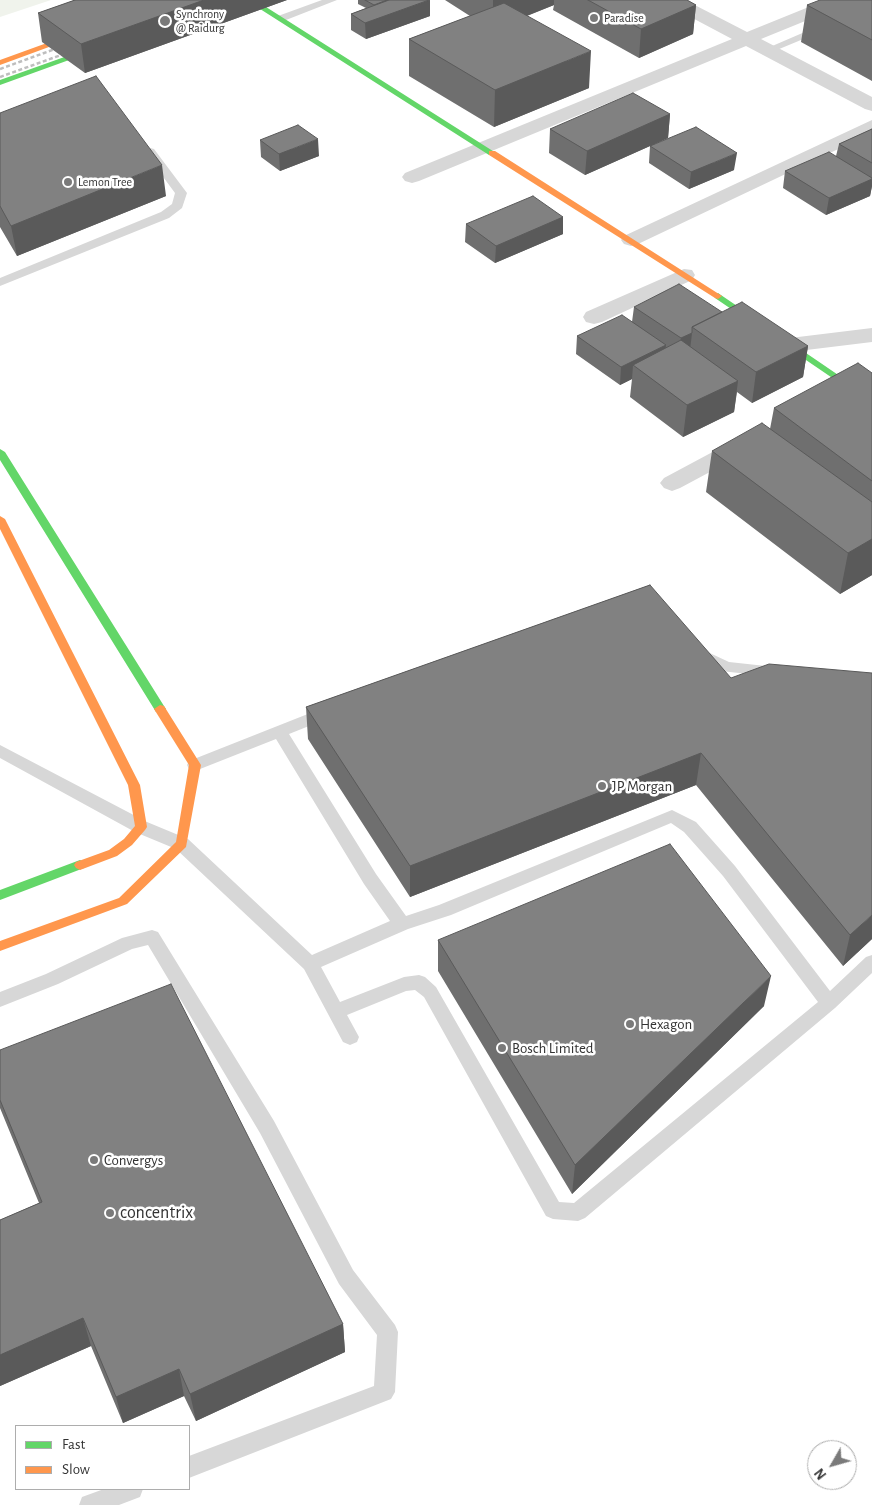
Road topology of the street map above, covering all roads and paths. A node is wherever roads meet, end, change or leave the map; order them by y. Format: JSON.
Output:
{"nodes":[{"id":1,"x":250,"y":0,"type":"edge"},
{"id":2,"x":332,"y":0,"type":"edge"},
{"id":3,"x":672,"y":0,"type":"edge"},
{"id":4,"x":841,"y":0,"type":"edge"},
{"id":5,"x":282,"y":18,"type":"junction"},
{"id":6,"x":835,"y":22,"type":"edge"},
{"id":7,"x":93,"y":30,"type":"edge"},
{"id":8,"x":747,"y":40,"type":"junction"},
{"id":9,"x":111,"y":43,"type":"edge"},
{"id":10,"x":768,"y":50,"type":"junction"},
{"id":11,"x":0,"y":63,"type":"edge"},
{"id":12,"x":0,"y":84,"type":"edge"},
{"id":13,"x":868,"y":100,"type":"edge"},
{"id":14,"x":872,"y":126,"type":"edge"},
{"id":15,"x":140,"y":137,"type":"edge"},
{"id":16,"x":482,"y":149,"type":"junction"},
{"id":17,"x":412,"y":177,"type":"dead end"},
{"id":18,"x":631,"y":240,"type":"junction"},
{"id":19,"x":684,"y":275,"type":"junction"},
{"id":20,"x":0,"y":282,"type":"edge"},
{"id":21,"x":594,"y":317,"type":"dead end"},
{"id":22,"x":872,"y":335,"type":"edge"},
{"id":23,"x":790,"y":345,"type":"junction"},
{"id":24,"x":853,"y":387,"type":"junction"},
{"id":25,"x":827,"y":401,"type":"edge"},
{"id":26,"x":872,"y":402,"type":"edge"},
{"id":27,"x":758,"y":437,"type":"edge"},
{"id":28,"x":0,"y":452,"type":"edge"},
{"id":29,"x":672,"y":482,"type":"dead end"},
{"id":30,"x":0,"y":519,"type":"edge"},
{"id":31,"x":686,"y":644,"type":"edge"},
{"id":32,"x":795,"y":673,"type":"edge"},
{"id":33,"x":344,"y":706,"type":"edge"},
{"id":34,"x":279,"y":731,"type":"junction"},
{"id":35,"x":0,"y":751,"type":"edge"},
{"id":36,"x":194,"y":765,"type":"junction"},
{"id":37,"x":141,"y":827,"type":"junction"},
{"id":38,"x":182,"y":844,"type":"junction"},
{"id":39,"x":0,"y":895,"type":"edge"},
{"id":40,"x":402,"y":924,"type":"junction"},
{"id":41,"x":0,"y":946,"type":"edge"},
{"id":42,"x":872,"y":962,"type":"edge"},
{"id":43,"x":310,"y":964,"type":"junction"},
{"id":44,"x":0,"y":1000,"type":"edge"},
{"id":45,"x":829,"y":1003,"type":"junction"},
{"id":46,"x":336,"y":1012,"type":"junction"},
{"id":47,"x":350,"y":1037,"type":"dead end"},
{"id":48,"x":190,"y":1467,"type":"edge"},
{"id":49,"x":129,"y":1490,"type":"edge"},
{"id":50,"x":90,"y":1505,"type":"edge"}],
"edges":[{"from":1,"to":5,"type":"main road"},
{"from":2,"to":5,"type":"lane"},
{"from":3,"to":8,"type":"street"},
{"from":4,"to":8,"type":"street"},
{"from":5,"to":16,"type":"main road"},
{"from":6,"to":10,"type":"lane"},
{"from":7,"to":11,"type":"main road"},
{"from":8,"to":10,"type":"street"},
{"from":8,"to":16,"type":"street"},
{"from":9,"to":12,"type":"main road"},
{"from":10,"to":13,"type":"street"},
{"from":14,"to":18,"type":"street"},
{"from":15,"to":20,"type":"lane"},
{"from":16,"to":17,"type":"street"},
{"from":16,"to":18,"type":"main road"},
{"from":18,"to":19,"type":"main road"},
{"from":19,"to":21,"type":"street"},
{"from":19,"to":23,"type":"main road"},
{"from":22,"to":23,"type":"street"},
{"from":23,"to":24,"type":"main road"},
{"from":24,"to":25,"type":"street"},
{"from":24,"to":26,"type":"main road"},
{"from":27,"to":29,"type":"street"},
{"from":28,"to":36,"type":"main road"},
{"from":30,"to":37,"type":"main road"},
{"from":31,"to":32,"type":"lane"},
{"from":33,"to":34,"type":"lane"},
{"from":34,"to":36,"type":"lane"},
{"from":34,"to":40,"type":"lane"},
{"from":35,"to":37,"type":"lane"},
{"from":36,"to":38,"type":"main road"},
{"from":37,"to":38,"type":"lane"},
{"from":37,"to":39,"type":"main road"},
{"from":38,"to":41,"type":"main road"},
{"from":38,"to":43,"type":"lane"},
{"from":40,"to":43,"type":"lane"},
{"from":40,"to":45,"type":"lane"},
{"from":42,"to":45,"type":"lane"},
{"from":43,"to":46,"type":"lane"},
{"from":44,"to":48,"type":"lane"},
{"from":45,"to":46,"type":"lane"},
{"from":46,"to":47,"type":"lane"},
{"from":49,"to":50,"type":"lane"}]}
